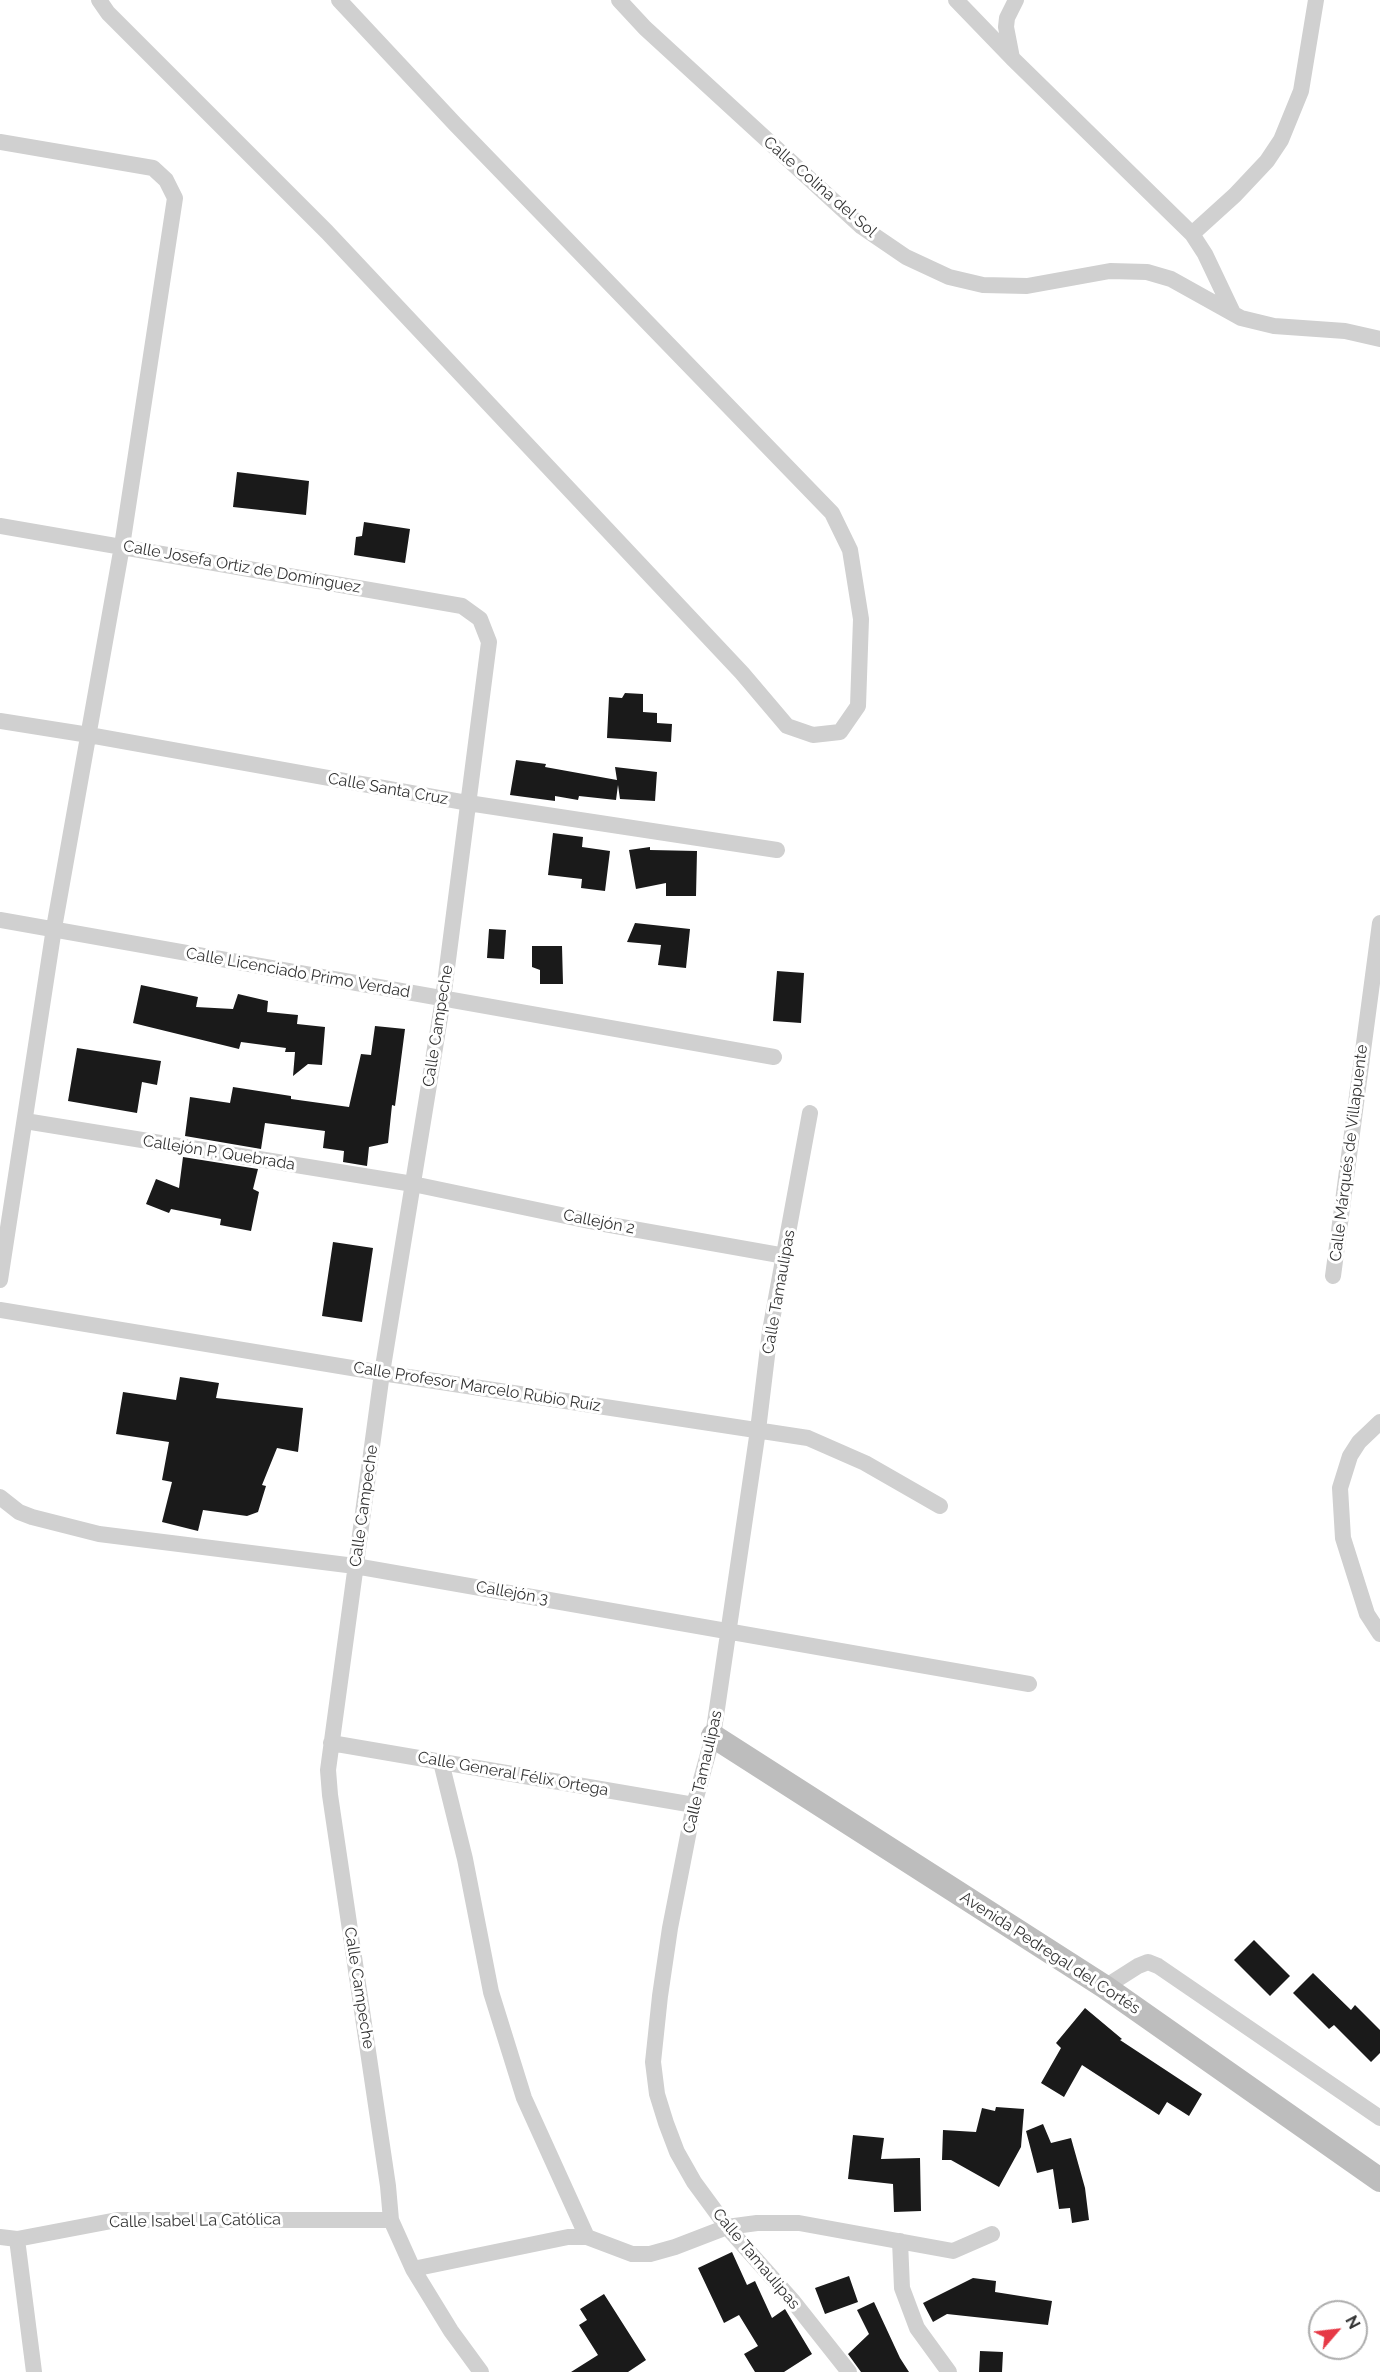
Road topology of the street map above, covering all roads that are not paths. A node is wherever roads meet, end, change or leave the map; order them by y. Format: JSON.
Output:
{"nodes":[{"id":1,"x":99,"y":0,"type":"edge"},
{"id":2,"x":339,"y":0,"type":"edge"},
{"id":3,"x":619,"y":0,"type":"edge"},
{"id":4,"x":956,"y":0,"type":"edge"},
{"id":5,"x":1016,"y":0,"type":"edge"},
{"id":6,"x":1316,"y":0,"type":"edge"},
{"id":7,"x":1012,"y":58,"type":"junction"},
{"id":8,"x":0,"y":142,"type":"edge"},
{"id":9,"x":1192,"y":234,"type":"junction"},
{"id":10,"x":1233,"y":313,"type":"junction"},
{"id":11,"x":1380,"y":339,"type":"edge"},
{"id":12,"x":0,"y":526,"type":"edge"},
{"id":13,"x":122,"y":546,"type":"junction"},
{"id":14,"x":480,"y":619,"type":"joint"},
{"id":15,"x":0,"y":722,"type":"edge"},
{"id":16,"x":89,"y":735,"type":"junction"},
{"id":17,"x":468,"y":803,"type":"junction"},
{"id":18,"x":777,"y":850,"type":"dead end"},
{"id":19,"x":0,"y":920,"type":"edge"},
{"id":20,"x":1380,"y":923,"type":"edge"},
{"id":21,"x":54,"y":928,"type":"junction"},
{"id":22,"x":1377,"y":970,"type":"edge"},
{"id":23,"x":443,"y":999,"type":"junction"},
{"id":24,"x":774,"y":1057,"type":"dead end"},
{"id":25,"x":810,"y":1113,"type":"dead end"},
{"id":26,"x":25,"y":1121,"type":"junction"},
{"id":27,"x":413,"y":1184,"type":"junction"},
{"id":28,"x":785,"y":1256,"type":"junction"},
{"id":29,"x":1333,"y":1276,"type":"dead end"},
{"id":30,"x":0,"y":1280,"type":"edge"},
{"id":31,"x":0,"y":1310,"type":"edge"},
{"id":32,"x":382,"y":1373,"type":"junction"},
{"id":33,"x":1380,"y":1422,"type":"edge"},
{"id":34,"x":758,"y":1430,"type":"junction"},
{"id":35,"x":0,"y":1497,"type":"edge"},
{"id":36,"x":940,"y":1506,"type":"dead end"},
{"id":37,"x":356,"y":1566,"type":"junction"},
{"id":38,"x":729,"y":1631,"type":"junction"},
{"id":39,"x":1380,"y":1634,"type":"edge"},
{"id":40,"x":1029,"y":1684,"type":"dead end"},
{"id":41,"x":713,"y":1736,"type":"junction"},
{"id":42,"x":331,"y":1743,"type":"junction"},
{"id":43,"x":441,"y":1762,"type":"junction"},
{"id":44,"x":694,"y":1805,"type":"junction"},
{"id":45,"x":1105,"y":1987,"type":"junction"},
{"id":46,"x":1380,"y":2118,"type":"edge"},
{"id":47,"x":1380,"y":2180,"type":"edge"},
{"id":48,"x":392,"y":2220,"type":"junction"},
{"id":49,"x":728,"y":2227,"type":"junction"},
{"id":50,"x":992,"y":2234,"type":"dead end"},
{"id":51,"x":587,"y":2237,"type":"junction"},
{"id":52,"x":8,"y":2238,"type":"edge"},
{"id":53,"x":900,"y":2241,"type":"junction"},
{"id":54,"x":413,"y":2269,"type":"junction"},
{"id":55,"x":34,"y":2372,"type":"edge"},
{"id":56,"x":481,"y":2372,"type":"edge"},
{"id":57,"x":849,"y":2372,"type":"edge"},
{"id":58,"x":949,"y":2372,"type":"edge"}],
"edges":[{"from":1,"to":2,"type":"street"},
{"from":3,"to":10,"type":"street","name":"Calle Colina del Sol"},
{"from":4,"to":7,"type":"street"},
{"from":5,"to":7,"type":"street"},
{"from":6,"to":9,"type":"street"},
{"from":7,"to":9,"type":"street"},
{"from":8,"to":13,"type":"street"},
{"from":9,"to":10,"type":"street"},
{"from":10,"to":11,"type":"street"},
{"from":12,"to":13,"type":"street","name":"Calle Josefa Ortiz de Domínguez"},
{"from":13,"to":14,"type":"street","name":"Calle Josefa Ortiz de Domínguez"},
{"from":13,"to":16,"type":"street"},
{"from":14,"to":17,"type":"street","name":"Calle Campeche"},
{"from":15,"to":16,"type":"street","name":"Calle Santa Cruz"},
{"from":16,"to":17,"type":"street","name":"Calle Santa Cruz"},
{"from":16,"to":21,"type":"street"},
{"from":17,"to":18,"type":"street","name":"Calle Santa Cruz"},
{"from":17,"to":23,"type":"street","name":"Calle Campeche"},
{"from":19,"to":21,"type":"street","name":"Calle Licenciado Primo Verdad"},
{"from":20,"to":22,"type":"street","name":"Calle Márqués de Villapuente"},
{"from":21,"to":23,"type":"street","name":"Calle Licenciado Primo Verdad"},
{"from":21,"to":26,"type":"street"},
{"from":22,"to":29,"type":"street","name":"Calle Márqués de Villapuente"},
{"from":23,"to":24,"type":"street","name":"Calle Licenciado Primo Verdad"},
{"from":23,"to":27,"type":"street","name":"Calle Campeche"},
{"from":25,"to":28,"type":"street","name":"Calle Tamaulipas"},
{"from":26,"to":27,"type":"street","name":"Callejón P. Quebrada"},
{"from":26,"to":30,"type":"street"},
{"from":27,"to":28,"type":"street","name":"Callejón 2"},
{"from":27,"to":32,"type":"street","name":"Calle Campeche"},
{"from":28,"to":34,"type":"street","name":"Calle Tamaulipas"},
{"from":31,"to":32,"type":"street","name":"Calle Profesor Marcelo Rubio Ruíz"},
{"from":32,"to":34,"type":"street","name":"Calle Profesor Marcelo Rubio Ruíz"},
{"from":32,"to":37,"type":"street","name":"Calle Campeche"},
{"from":33,"to":39,"type":"street"},
{"from":34,"to":36,"type":"street","name":"Calle Profesor Marcelo Rubio Ruíz"},
{"from":34,"to":38,"type":"street","name":"Calle Tamaulipas"},
{"from":35,"to":37,"type":"street","name":"Callejón 3"},
{"from":37,"to":38,"type":"street","name":"Callejón 3"},
{"from":37,"to":42,"type":"street","name":"Calle Campeche"},
{"from":38,"to":40,"type":"street","name":"Callejón 3"},
{"from":38,"to":41,"type":"street","name":"Calle Tamaulipas"},
{"from":41,"to":44,"type":"street","name":"Calle Tamaulipas"},
{"from":41,"to":45,"type":"street","name":"Avenida Pedregal del Cortés"},
{"from":42,"to":43,"type":"street","name":"Calle General Félix Ortega"},
{"from":42,"to":48,"type":"street","name":"Calle Campeche"},
{"from":43,"to":44,"type":"street","name":"Calle General Félix Ortega"},
{"from":43,"to":51,"type":"street"},
{"from":44,"to":49,"type":"street","name":"Calle Tamaulipas"},
{"from":45,"to":46,"type":"street"},
{"from":45,"to":47,"type":"street","name":"Avenida Pedregal del Cortés"},
{"from":48,"to":52,"type":"street","name":"Calle Isabel La Católica"},
{"from":48,"to":54,"type":"street","name":"Calle Campeche"},
{"from":49,"to":51,"type":"street"},
{"from":49,"to":53,"type":"street"},
{"from":49,"to":57,"type":"street","name":"Calle Tamaulipas"},
{"from":50,"to":53,"type":"street"},
{"from":51,"to":54,"type":"street"},
{"from":52,"to":55,"type":"street"},
{"from":53,"to":58,"type":"street"},
{"from":54,"to":56,"type":"street","name":"Calle Campeche"}]}
